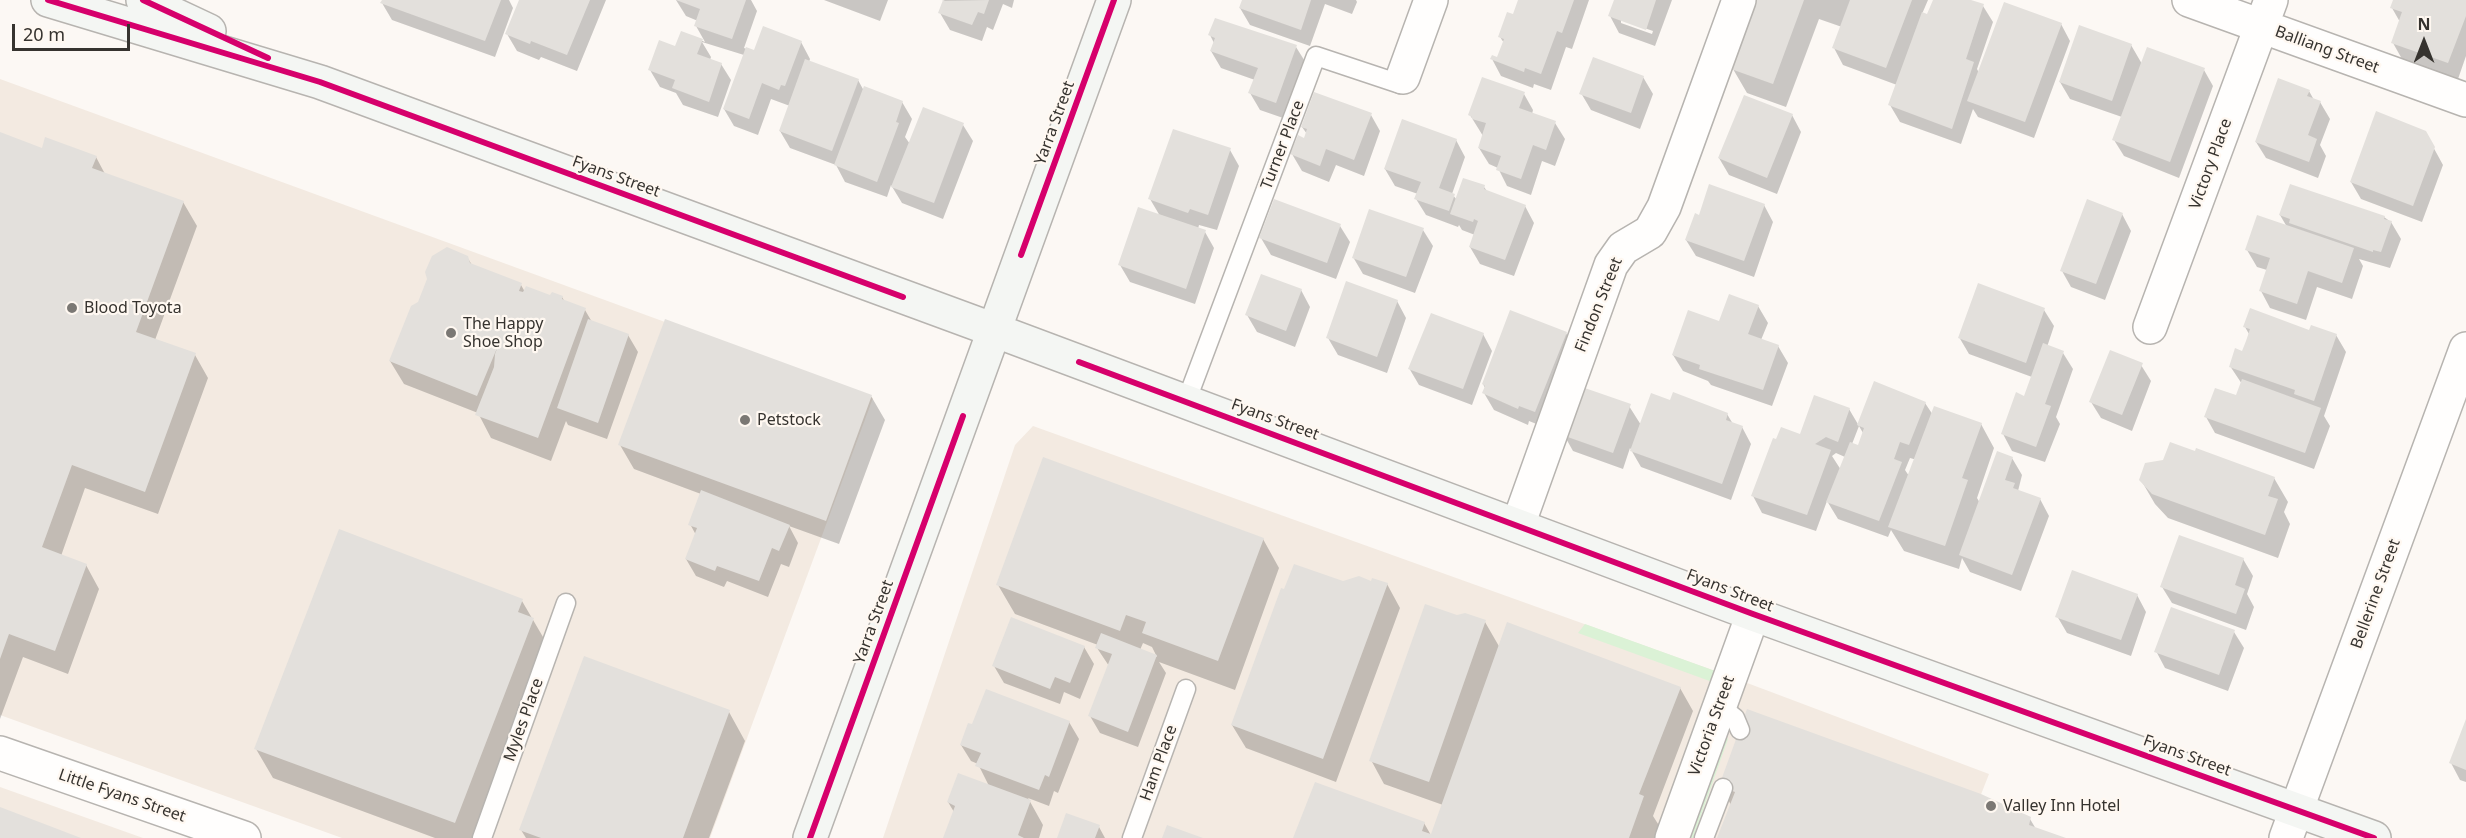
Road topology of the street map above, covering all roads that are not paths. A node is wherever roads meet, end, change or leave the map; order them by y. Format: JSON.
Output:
{"nodes":[{"id":1,"x":48,"y":0,"type":"edge"},
{"id":2,"x":143,"y":0,"type":"edge"},
{"id":3,"x":1114,"y":0,"type":"edge"},
{"id":4,"x":1431,"y":0,"type":"edge"},
{"id":5,"x":1739,"y":0,"type":"edge"},
{"id":6,"x":2189,"y":0,"type":"edge"},
{"id":7,"x":2266,"y":13,"type":"edge"},
{"id":8,"x":1403,"y":77,"type":"joint"},
{"id":9,"x":320,"y":82,"type":"junction"},
{"id":10,"x":2466,"y":100,"type":"edge"},
{"id":11,"x":2150,"y":327,"type":"dead end"},
{"id":12,"x":994,"y":330,"type":"junction"},
{"id":13,"x":2466,"y":349,"type":"edge"},
{"id":14,"x":1186,"y":402,"type":"junction"},
{"id":15,"x":1518,"y":525,"type":"junction"},
{"id":16,"x":566,"y":603,"type":"dead end"},
{"id":17,"x":1753,"y":614,"type":"junction"},
{"id":18,"x":1186,"y":688,"type":"dead end"},
{"id":19,"x":0,"y":753,"type":"edge"},
{"id":20,"x":1723,"y":788,"type":"dead end"},
{"id":21,"x":2291,"y":824,"type":"edge"},
{"id":22,"x":244,"y":838,"type":"edge"},
{"id":23,"x":482,"y":838,"type":"edge"},
{"id":24,"x":810,"y":838,"type":"edge"},
{"id":25,"x":1131,"y":838,"type":"edge"},
{"id":26,"x":1672,"y":838,"type":"edge"},
{"id":27,"x":1704,"y":838,"type":"edge"},
{"id":28,"x":2374,"y":838,"type":"edge"}],
"edges":[{"from":1,"to":9,"type":"main road","name":"Fyans Street"},
{"from":2,"to":9,"type":"main road","name":"Fyans Street"},
{"from":3,"to":12,"type":"main road","name":"Yarra Street"},
{"from":4,"to":8,"type":"street","name":"Turner Place"},
{"from":5,"to":15,"type":"street","name":"Findon Street"},
{"from":6,"to":7,"type":"street","name":"Balliang Street"},
{"from":7,"to":10,"type":"street","name":"Balliang Street"},
{"from":7,"to":11,"type":"street","name":"Victory Place"},
{"from":8,"to":14,"type":"lane","name":"Turner Place"},
{"from":9,"to":12,"type":"main road","name":"Fyans Street"},
{"from":12,"to":14,"type":"main road","name":"Fyans Street"},
{"from":12,"to":24,"type":"main road","name":"Yarra Street"},
{"from":13,"to":21,"type":"street","name":"Bellerine Street"},
{"from":14,"to":15,"type":"main road","name":"Fyans Street"},
{"from":15,"to":17,"type":"main road","name":"Fyans Street"},
{"from":16,"to":23,"type":"lane","name":"Myles Place"},
{"from":17,"to":21,"type":"main road","name":"Fyans Street"},
{"from":17,"to":26,"type":"street","name":"Victoria Street"},
{"from":18,"to":25,"type":"lane","name":"Ham Place"},
{"from":19,"to":22,"type":"street","name":"Little Fyans Street"},
{"from":20,"to":27,"type":"lane"},
{"from":21,"to":28,"type":"main road","name":"Fyans Street"}]}
